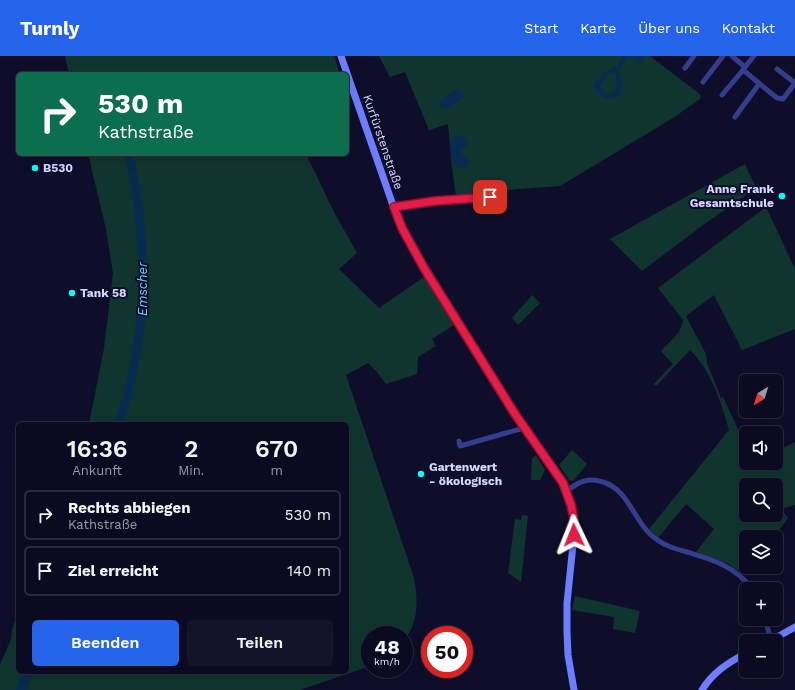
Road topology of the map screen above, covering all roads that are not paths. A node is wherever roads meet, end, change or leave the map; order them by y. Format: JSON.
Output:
{"nodes":[{"id":1,"x":341,"y":56,"type":"edge"},
{"id":2,"x":694,"y":56,"type":"edge"},
{"id":3,"x":723,"y":56,"type":"edge"},
{"id":4,"x":732,"y":56,"type":"edge"},
{"id":5,"x":754,"y":56,"type":"edge"},
{"id":6,"x":685,"y":68,"type":"dead end"},
{"id":7,"x":744,"y":69,"type":"junction"},
{"id":8,"x":777,"y":69,"type":"dead end"},
{"id":9,"x":347,"y":72,"type":"edge"},
{"id":10,"x":349,"y":79,"type":"edge"},
{"id":11,"x":703,"y":82,"type":"dead end"},
{"id":12,"x":795,"y":83,"type":"edge"},
{"id":13,"x":759,"y":84,"type":"junction"},
{"id":14,"x":722,"y":96,"type":"dead end"},
{"id":15,"x":735,"y":117,"type":"dead end"},
{"id":16,"x":490,"y":197,"type":"dead end"},
{"id":17,"x":394,"y":207,"type":"junction"},
{"id":18,"x":524,"y":428,"type":"junction"},
{"id":19,"x":459,"y":441,"type":"dead end"},
{"id":20,"x":567,"y":491,"type":"junction"},
{"id":21,"x":746,"y":582,"type":"edge"},
{"id":22,"x":795,"y":627,"type":"edge"},
{"id":23,"x":782,"y":634,"type":"edge"},
{"id":24,"x":739,"y":657,"type":"edge"},
{"id":25,"x":574,"y":690,"type":"edge"},
{"id":26,"x":702,"y":690,"type":"edge"}],
"edges":[{"from":1,"to":9,"type":"main road","name":"Kurfürstenstraße"},
{"from":2,"to":6,"type":"street"},
{"from":3,"to":11,"type":"street"},
{"from":4,"to":7,"type":"street"},
{"from":5,"to":7,"type":"street"},
{"from":7,"to":13,"type":"street"},
{"from":7,"to":14,"type":"street"},
{"from":8,"to":12,"type":"street"},
{"from":10,"to":17,"type":"main road","name":"Kurfürstenstraße"},
{"from":12,"to":13,"type":"street"},
{"from":13,"to":15,"type":"street"},
{"from":16,"to":17,"type":"street"},
{"from":17,"to":18,"type":"main road","name":"Kurfürstenstraße"},
{"from":18,"to":19,"type":"street"},
{"from":18,"to":20,"type":"main road","name":"Kurfürstenstraße"},
{"from":20,"to":21,"type":"street"},
{"from":20,"to":25,"type":"main road","name":"Kurfürstenstraße"},
{"from":22,"to":23,"type":"main road"},
{"from":24,"to":26,"type":"main road"}]}
